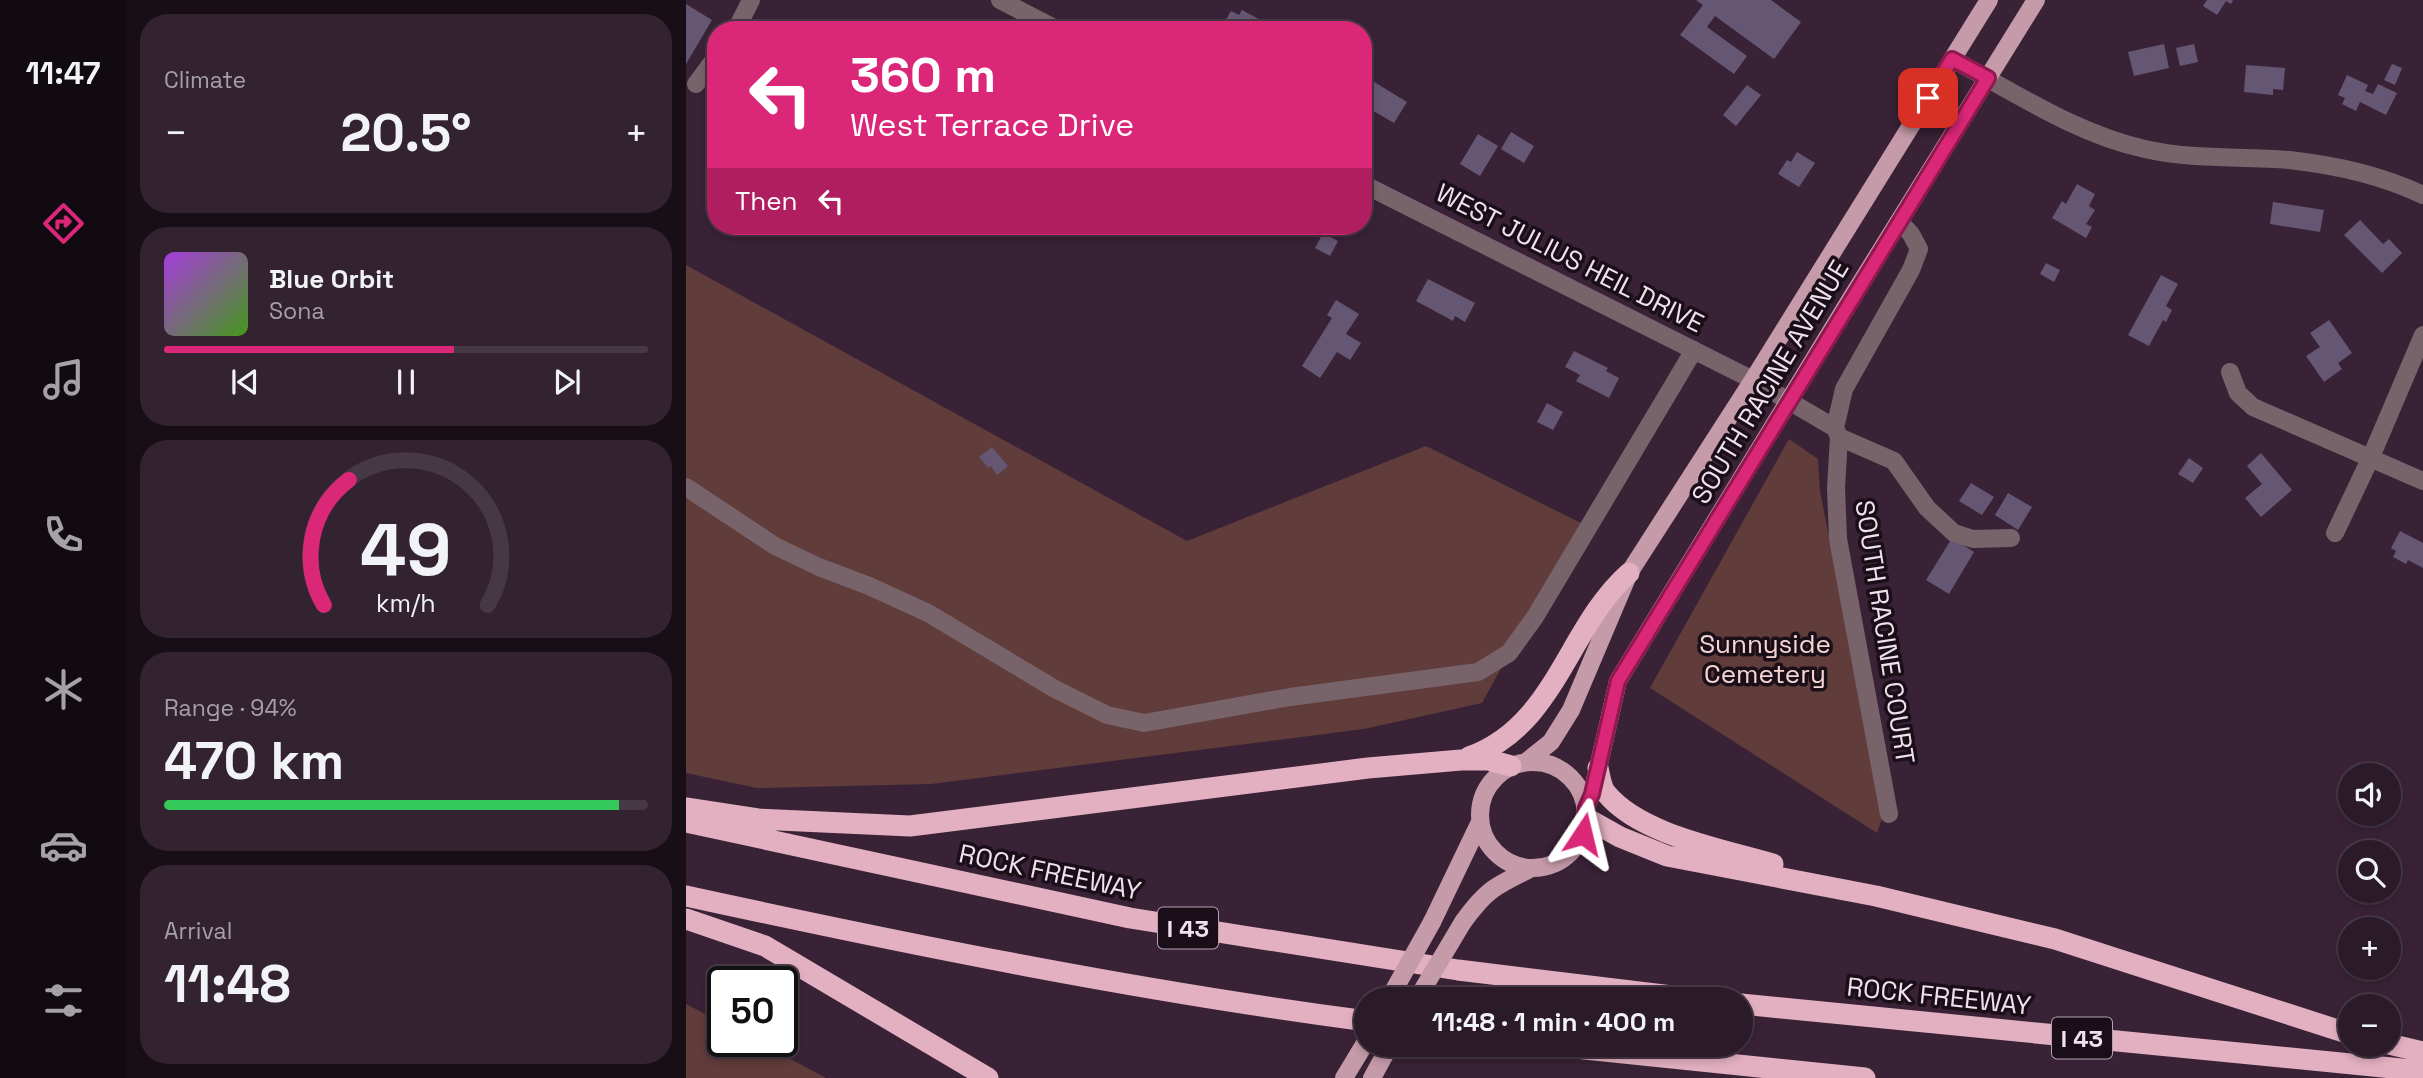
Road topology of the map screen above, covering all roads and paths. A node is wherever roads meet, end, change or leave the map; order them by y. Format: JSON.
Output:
{"nodes":[{"id":1,"x":751,"y":0,"type":"edge"},
{"id":2,"x":1000,"y":0,"type":"edge"},
{"id":3,"x":1989,"y":0,"type":"edge"},
{"id":4,"x":2036,"y":0,"type":"edge"},
{"id":5,"x":740,"y":21,"type":"edge"},
{"id":6,"x":1041,"y":21,"type":"edge"},
{"id":7,"x":1952,"y":59,"type":"junction"},
{"id":8,"x":707,"y":69,"type":"edge"},
{"id":9,"x":1988,"y":78,"type":"junction"},
{"id":10,"x":696,"y":84,"type":"dead end"},
{"id":11,"x":1372,"y":189,"type":"edge"},
{"id":12,"x":2423,"y":195,"type":"edge"},
{"id":13,"x":1899,"y":221,"type":"junction"},
{"id":14,"x":2423,"y":335,"type":"edge"},
{"id":15,"x":1693,"y":350,"type":"junction"},
{"id":16,"x":2230,"y":372,"type":"dead end"},
{"id":17,"x":1753,"y":380,"type":"junction"},
{"id":18,"x":1790,"y":400,"type":"junction"},
{"id":19,"x":1837,"y":432,"type":"junction"},
{"id":20,"x":2371,"y":457,"type":"junction"},
{"id":21,"x":2423,"y":481,"type":"edge"},
{"id":22,"x":686,"y":487,"type":"edge"},
{"id":23,"x":2335,"y":533,"type":"dead end"},
{"id":24,"x":2011,"y":538,"type":"dead end"},
{"id":25,"x":1629,"y":573,"type":"junction"},
{"id":26,"x":1461,"y":760,"type":"junction"},
{"id":27,"x":1519,"y":764,"type":"junction"},
{"id":28,"x":1598,"y":768,"type":"junction"},
{"id":29,"x":686,"y":808,"type":"edge"},
{"id":30,"x":1586,"y":813,"type":"junction"},
{"id":31,"x":1889,"y":814,"type":"dead end"},
{"id":32,"x":686,"y":822,"type":"edge"},
{"id":33,"x":1480,"y":822,"type":"junction"},
{"id":34,"x":1530,"y":869,"type":"junction"},
{"id":35,"x":1876,"y":895,"type":"junction"},
{"id":36,"x":686,"y":896,"type":"edge"},
{"id":37,"x":686,"y":919,"type":"edge"},
{"id":38,"x":1396,"y":987,"type":"edge"},
{"id":39,"x":1425,"y":987,"type":"edge"},
{"id":40,"x":1598,"y":987,"type":"edge"},
{"id":41,"x":1753,"y":1005,"type":"edge"},
{"id":42,"x":1354,"y":1019,"type":"edge"},
{"id":43,"x":2338,"y":1030,"type":"edge"},
{"id":44,"x":2401,"y":1047,"type":"edge"},
{"id":45,"x":2423,"y":1052,"type":"edge"},
{"id":46,"x":949,"y":1054,"type":"junction"},
{"id":47,"x":1358,"y":1057,"type":"edge"},
{"id":48,"x":1384,"y":1057,"type":"edge"},
{"id":49,"x":1662,"y":1057,"type":"edge"},
{"id":50,"x":2423,"y":1072,"type":"edge"},
{"id":51,"x":988,"y":1078,"type":"edge"},
{"id":52,"x":996,"y":1078,"type":"edge"},
{"id":53,"x":1344,"y":1078,"type":"edge"},
{"id":54,"x":1372,"y":1078,"type":"edge"},
{"id":55,"x":1865,"y":1078,"type":"edge"}],
"edges":[{"from":1,"to":5,"type":"street"},
{"from":2,"to":6,"type":"street"},
{"from":3,"to":7,"type":"main road","name":"SOUTH RACINE AVENUE"},
{"from":4,"to":9,"type":"main road","name":"SOUTH RACINE AVENUE"},
{"from":7,"to":9,"type":"street"},
{"from":7,"to":17,"type":"main road","name":"SOUTH RACINE AVENUE"},
{"from":8,"to":10,"type":"street"},
{"from":9,"to":12,"type":"street"},
{"from":9,"to":13,"type":"main road","name":"SOUTH RACINE AVENUE"},
{"from":11,"to":15,"type":"street","name":"WEST JULIUS HEIL DRIVE"},
{"from":13,"to":18,"type":"main road","name":"SOUTH RACINE AVENUE"},
{"from":13,"to":19,"type":"street","name":"SOUTH RACINE COURT"},
{"from":14,"to":20,"type":"street"},
{"from":15,"to":17,"type":"street","name":"WEST JULIUS HEIL DRIVE"},
{"from":15,"to":22,"type":"street"},
{"from":16,"to":20,"type":"street"},
{"from":17,"to":18,"type":"street"},
{"from":17,"to":25,"type":"main road","name":"SOUTH RACINE AVENUE"},
{"from":18,"to":19,"type":"street"},
{"from":18,"to":28,"type":"main road","name":"SOUTH RACINE AVENUE"},
{"from":19,"to":24,"type":"street"},
{"from":19,"to":31,"type":"street","name":"SOUTH RACINE COURT"},
{"from":20,"to":21,"type":"street"},
{"from":20,"to":23,"type":"street"},
{"from":25,"to":26,"type":"highway"},
{"from":25,"to":27,"type":"main road","name":"SOUTH RACINE AVENUE"},
{"from":26,"to":27,"type":"highway"},
{"from":26,"to":29,"type":"highway"},
{"from":27,"to":30,"type":"main road"},
{"from":27,"to":33,"type":"main road"},
{"from":28,"to":30,"type":"main road","name":"SOUTH RACINE AVENUE"},
{"from":28,"to":35,"type":"highway"},
{"from":30,"to":34,"type":"main road"},
{"from":30,"to":35,"type":"highway"},
{"from":32,"to":40,"type":"highway","name":"ROCK FREEWAY","number":"I 43"},
{"from":33,"to":34,"type":"main road"},
{"from":33,"to":38,"type":"main road","bridge":true},
{"from":34,"to":39,"type":"main road","bridge":true},
{"from":35,"to":43,"type":"highway"},
{"from":36,"to":42,"type":"highway"},
{"from":37,"to":46,"type":"highway"},
{"from":41,"to":50,"type":"highway","name":"ROCK FREEWAY","number":"I 43"},
{"from":44,"to":45,"type":"highway"},
{"from":46,"to":51,"type":"highway"},
{"from":46,"to":52,"type":"highway"},
{"from":47,"to":53,"type":"main road"},
{"from":48,"to":54,"type":"main road"},
{"from":49,"to":55,"type":"highway"}]}
